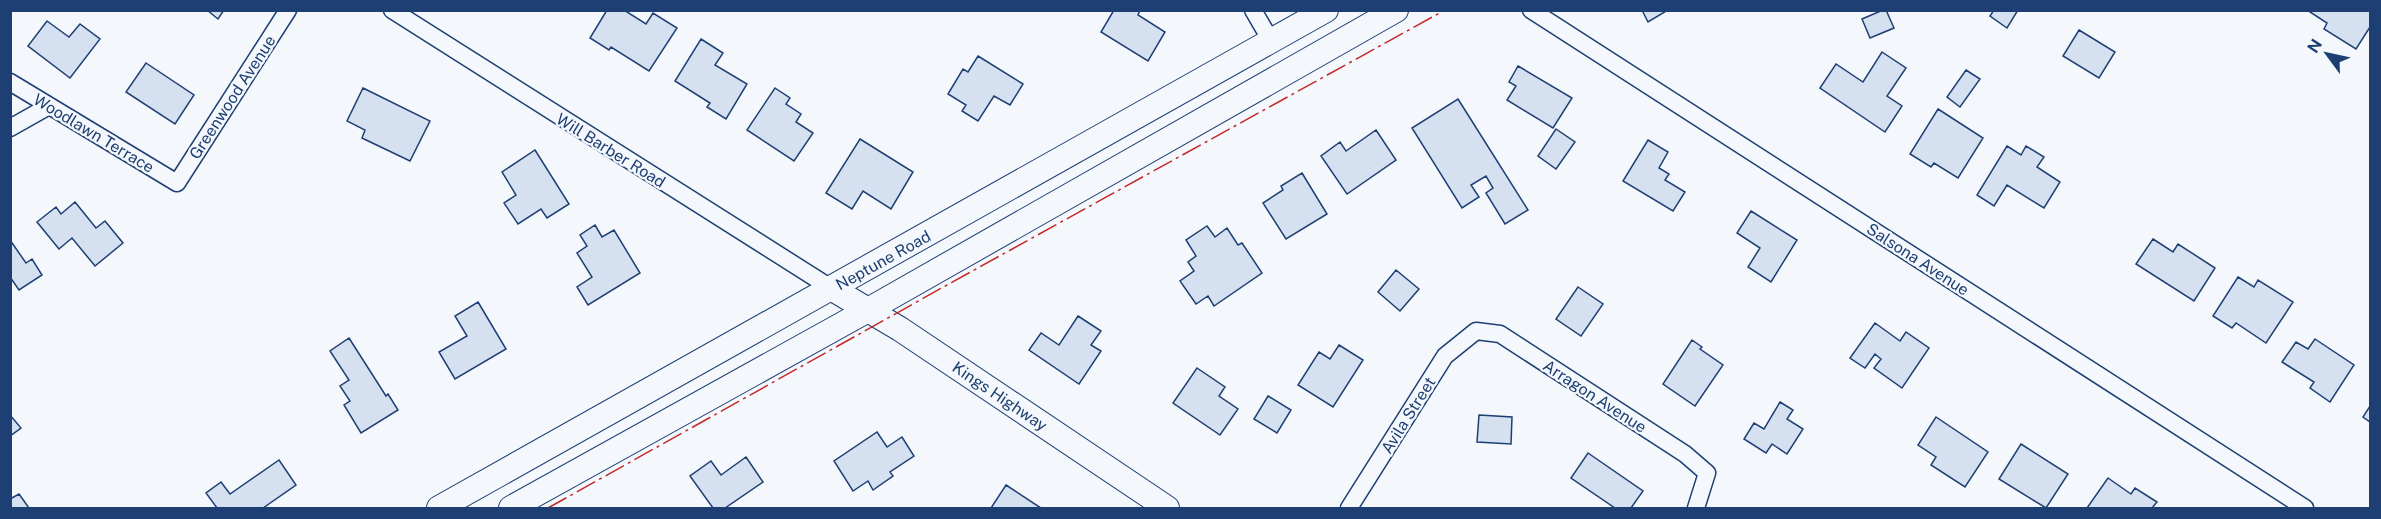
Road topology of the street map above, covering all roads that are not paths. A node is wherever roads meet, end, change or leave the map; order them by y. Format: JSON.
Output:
{"nodes":[{"id":1,"x":288,"y":10,"type":"edge"},
{"id":2,"x":392,"y":10,"type":"edge"},
{"id":3,"x":1253,"y":10,"type":"edge"},
{"id":4,"x":1326,"y":10,"type":"edge"},
{"id":5,"x":1396,"y":10,"type":"edge"},
{"id":6,"x":1530,"y":10,"type":"edge"},
{"id":7,"x":1271,"y":41,"type":"junction"},
{"id":8,"x":10,"y":82,"type":"edge"},
{"id":9,"x":49,"y":106,"type":"junction"},
{"id":10,"x":10,"y":128,"type":"edge"},
{"id":11,"x":177,"y":183,"type":"joint"},
{"id":12,"x":831,"y":288,"type":"junction"},
{"id":13,"x":868,"y":310,"type":"junction"},
{"id":14,"x":1476,"y":330,"type":"joint"},
{"id":15,"x":1155,"y":505,"type":"edge"},
{"id":16,"x":440,"y":508,"type":"edge"},
{"id":17,"x":511,"y":508,"type":"edge"},
{"id":18,"x":1349,"y":508,"type":"edge"},
{"id":19,"x":1696,"y":508,"type":"edge"},
{"id":20,"x":2305,"y":508,"type":"edge"}],
"edges":[{"from":1,"to":11,"type":"street","name":"Greenwood Avenue"},
{"from":2,"to":12,"type":"street","name":"Will Barber Road"},
{"from":3,"to":7,"type":"street"},
{"from":4,"to":7,"type":"main road","name":"Neptune Road"},
{"from":5,"to":13,"type":"main road"},
{"from":6,"to":20,"type":"street","name":"Salsona Avenue"},
{"from":7,"to":12,"type":"main road","name":"Neptune Road"},
{"from":8,"to":9,"type":"street","name":"Woodlawn Terrace"},
{"from":9,"to":10,"type":"street"},
{"from":9,"to":11,"type":"street","name":"Woodlawn Terrace"},
{"from":12,"to":13,"type":"main road","name":"Kings Highway"},
{"from":12,"to":16,"type":"main road","name":"Neptune Road"},
{"from":13,"to":15,"type":"main road","name":"Kings Highway"},
{"from":13,"to":17,"type":"main road"},
{"from":14,"to":18,"type":"street","name":"Avila Street"},
{"from":14,"to":19,"type":"street","name":"Arragon Avenue"}]}
